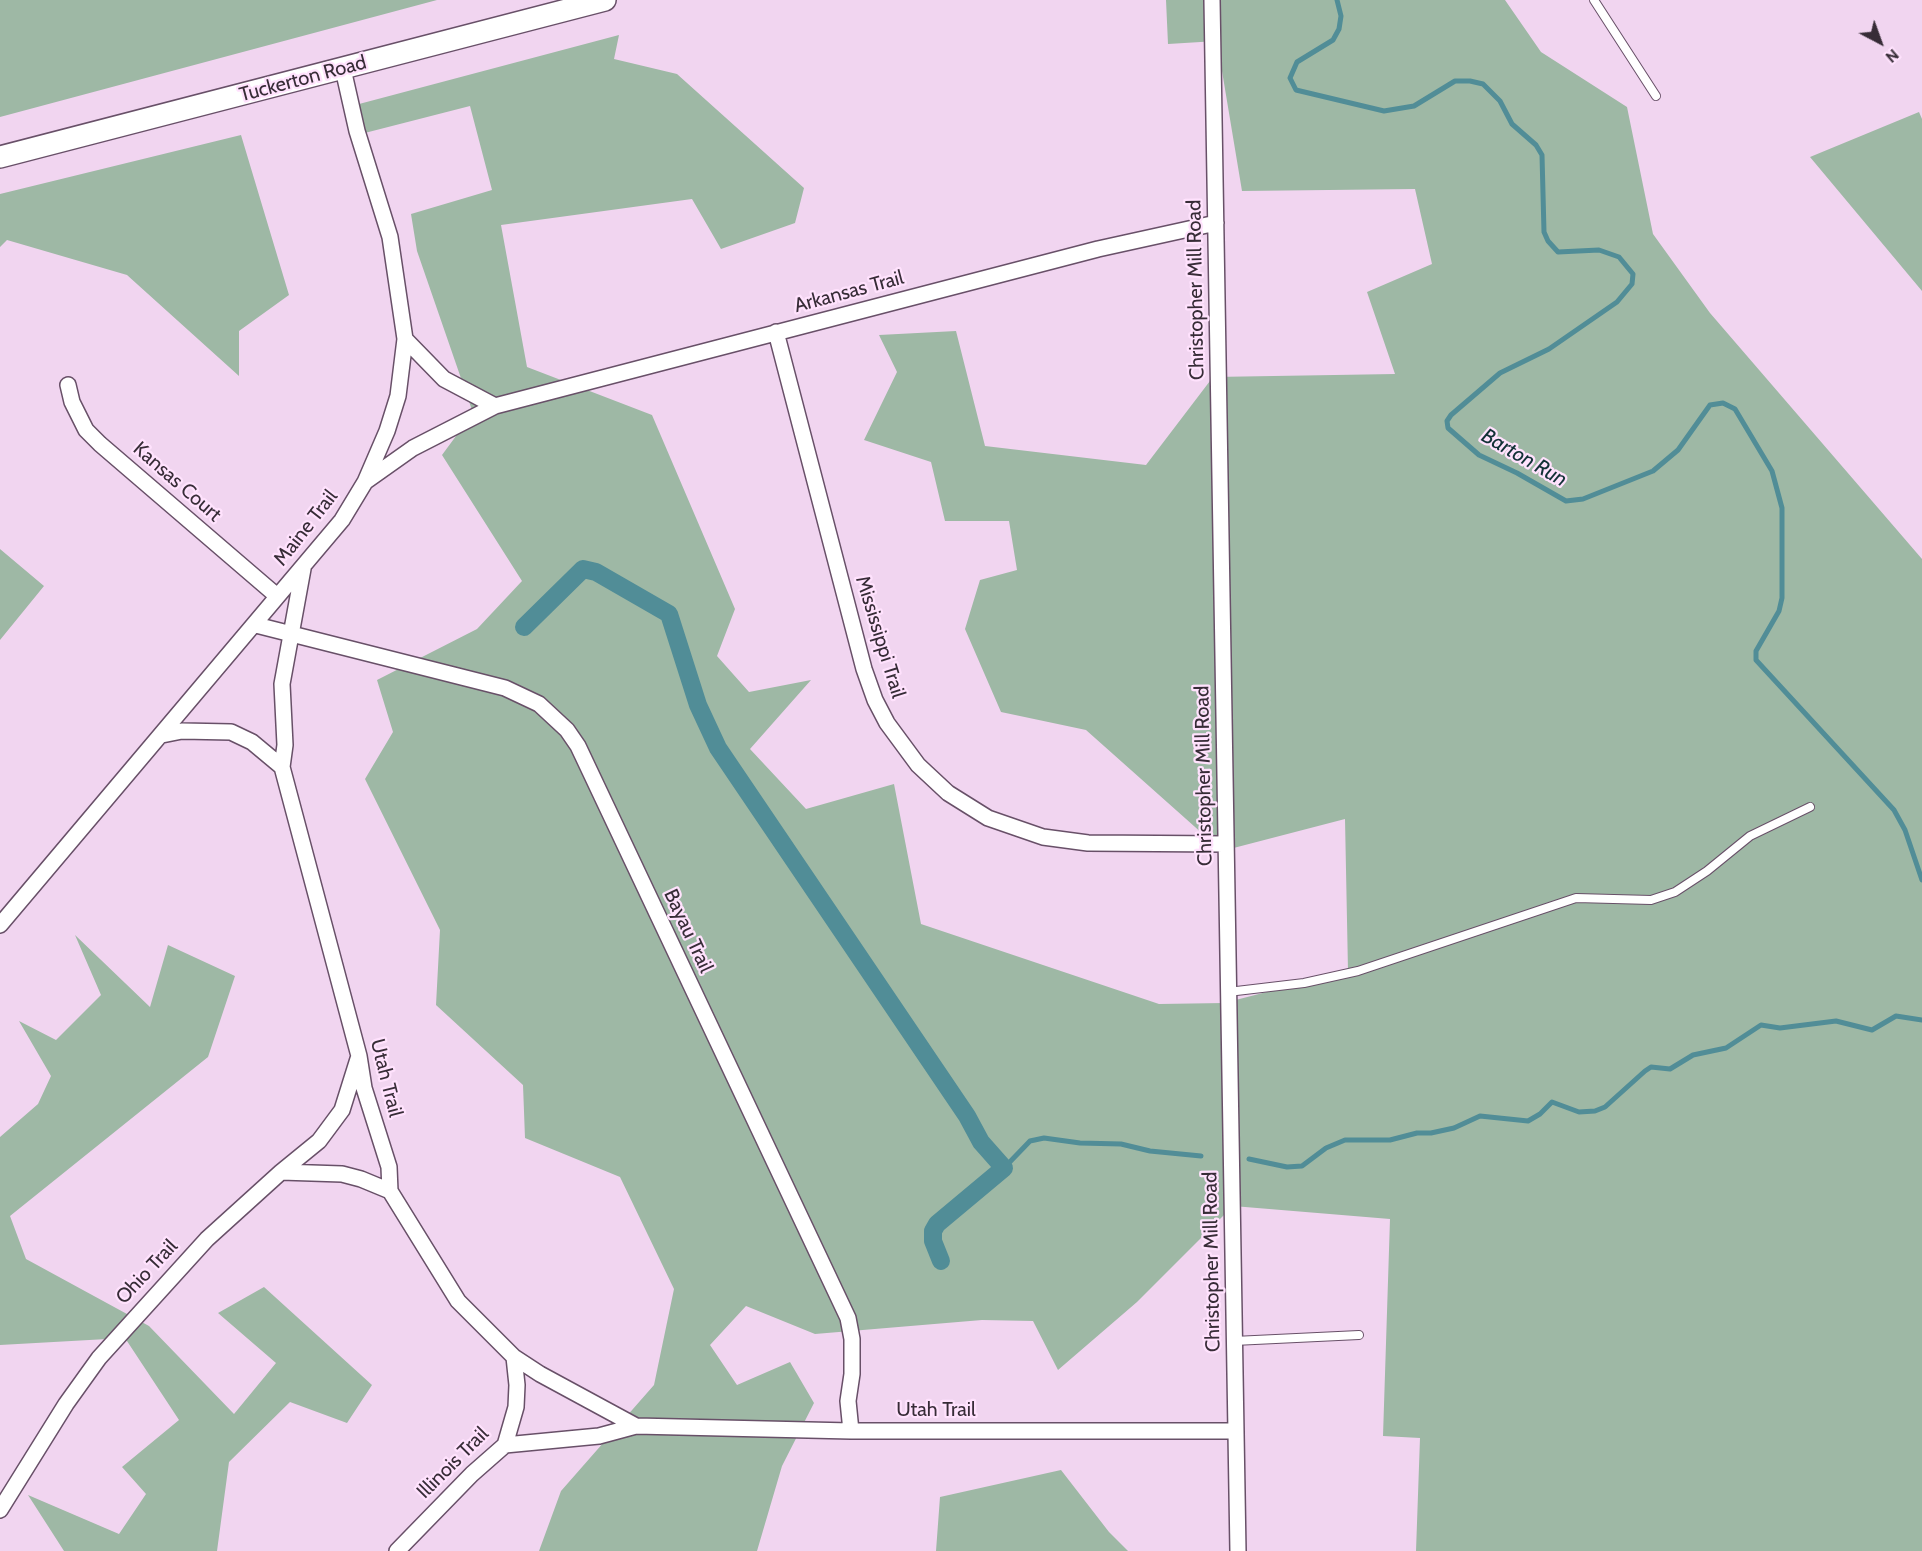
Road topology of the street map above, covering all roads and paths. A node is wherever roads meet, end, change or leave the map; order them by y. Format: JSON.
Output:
{"nodes":[{"id":1,"x":606,"y":0,"type":"edge"},
{"id":2,"x":1212,"y":0,"type":"edge"},
{"id":3,"x":1594,"y":0,"type":"edge"},
{"id":4,"x":343,"y":69,"type":"junction"},
{"id":5,"x":1656,"y":96,"type":"dead end"},
{"id":6,"x":0,"y":157,"type":"edge"},
{"id":7,"x":1216,"y":223,"type":"junction"},
{"id":8,"x":776,"y":332,"type":"junction"},
{"id":9,"x":405,"y":339,"type":"junction"},
{"id":10,"x":68,"y":385,"type":"dead end"},
{"id":11,"x":495,"y":406,"type":"junction"},
{"id":12,"x":365,"y":482,"type":"junction"},
{"id":13,"x":303,"y":569,"type":"junction"},
{"id":14,"x":277,"y":596,"type":"junction"},
{"id":15,"x":256,"y":625,"type":"junction"},
{"id":16,"x":290,"y":635,"type":"junction"},
{"id":17,"x":162,"y":735,"type":"junction"},
{"id":18,"x":282,"y":767,"type":"junction"},
{"id":19,"x":1810,"y":807,"type":"dead end"},
{"id":20,"x":1226,"y":844,"type":"junction"},
{"id":21,"x":0,"y":925,"type":"edge"},
{"id":22,"x":1227,"y":992,"type":"junction"},
{"id":23,"x":359,"y":1056,"type":"junction"},
{"id":24,"x":281,"y":1172,"type":"junction"},
{"id":25,"x":390,"y":1191,"type":"junction"},
{"id":26,"x":1359,"y":1335,"type":"dead end"},
{"id":27,"x":1234,"y":1341,"type":"junction"},
{"id":28,"x":514,"y":1357,"type":"junction"},
{"id":29,"x":636,"y":1426,"type":"junction"},
{"id":30,"x":851,"y":1431,"type":"junction"},
{"id":31,"x":1236,"y":1431,"type":"junction"},
{"id":32,"x":505,"y":1445,"type":"junction"},
{"id":33,"x":0,"y":1510,"type":"edge"},
{"id":34,"x":397,"y":1551,"type":"edge"},
{"id":35,"x":1238,"y":1551,"type":"edge"}],
"edges":[{"from":1,"to":4,"type":"main road","name":"Tuckerton Road"},
{"from":2,"to":7,"type":"street","name":"Christopher Mill Road"},
{"from":3,"to":5,"type":"lane"},
{"from":4,"to":6,"type":"main road","name":"Tuckerton Road"},
{"from":4,"to":9,"type":"street","name":"Maine Trail"},
{"from":7,"to":8,"type":"street","name":"Arkansas Trail"},
{"from":7,"to":20,"type":"street","name":"Christopher Mill Road"},
{"from":8,"to":11,"type":"street","name":"Arkansas Trail"},
{"from":8,"to":20,"type":"street","name":"Mississippi Trail"},
{"from":9,"to":11,"type":"street"},
{"from":9,"to":12,"type":"street","name":"Maine Trail"},
{"from":10,"to":14,"type":"street","name":"Kansas Court"},
{"from":11,"to":12,"type":"street","name":"Arkansas Trail"},
{"from":12,"to":13,"type":"street","name":"Maine Trail"},
{"from":13,"to":14,"type":"street","name":"Maine Trail"},
{"from":13,"to":16,"type":"street","name":"Utah Trail"},
{"from":14,"to":15,"type":"street","name":"Maine Trail"},
{"from":15,"to":16,"type":"street"},
{"from":15,"to":17,"type":"street","name":"Maine Trail"},
{"from":16,"to":18,"type":"street","name":"Utah Trail"},
{"from":16,"to":30,"type":"street","name":"Bayau Trail"},
{"from":17,"to":18,"type":"street"},
{"from":17,"to":21,"type":"street","name":"Maine Trail"},
{"from":18,"to":23,"type":"street","name":"Utah Trail"},
{"from":19,"to":22,"type":"lane"},
{"from":20,"to":22,"type":"street","name":"Christopher Mill Road"},
{"from":22,"to":27,"type":"street","name":"Christopher Mill Road"},
{"from":23,"to":24,"type":"street","name":"Ohio Trail"},
{"from":23,"to":25,"type":"street","name":"Utah Trail"},
{"from":24,"to":25,"type":"street"},
{"from":24,"to":33,"type":"street","name":"Ohio Trail"},
{"from":25,"to":28,"type":"street","name":"Utah Trail"},
{"from":26,"to":27,"type":"lane"},
{"from":27,"to":31,"type":"street","name":"Christopher Mill Road"},
{"from":28,"to":29,"type":"street","name":"Utah Trail"},
{"from":28,"to":32,"type":"street","name":"Illinois Trail"},
{"from":29,"to":30,"type":"street","name":"Utah Trail"},
{"from":29,"to":32,"type":"street","name":"Utah Trail"},
{"from":30,"to":31,"type":"street","name":"Utah Trail"},
{"from":31,"to":35,"type":"street","name":"Christopher Mill Road"},
{"from":32,"to":34,"type":"street","name":"Illinois Trail"}]}
